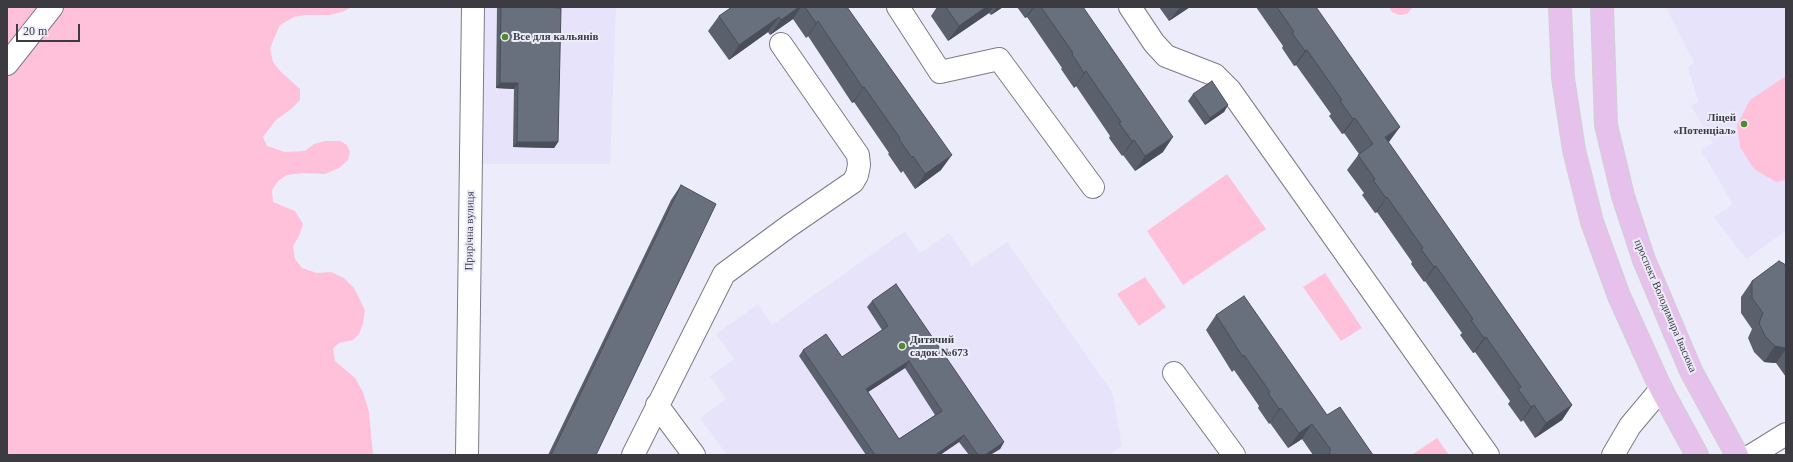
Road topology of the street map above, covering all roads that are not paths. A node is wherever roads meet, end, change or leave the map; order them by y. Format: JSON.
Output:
{"nodes":[{"id":1,"x":52,"y":7,"type":"edge"},
{"id":2,"x":473,"y":7,"type":"edge"},
{"id":3,"x":898,"y":7,"type":"edge"},
{"id":4,"x":1130,"y":7,"type":"edge"},
{"id":5,"x":1560,"y":7,"type":"edge"},
{"id":6,"x":1602,"y":7,"type":"edge"},
{"id":7,"x":781,"y":44,"type":"edge"},
{"id":8,"x":7,"y":64,"type":"edge"},
{"id":9,"x":1093,"y":187,"type":"dead end"},
{"id":10,"x":1174,"y":372,"type":"dead end"},
{"id":11,"x":1661,"y":389,"type":"junction"},
{"id":12,"x":657,"y":405,"type":"junction"},
{"id":13,"x":1786,"y":434,"type":"edge"},
{"id":14,"x":467,"y":455,"type":"edge"},
{"id":15,"x":633,"y":455,"type":"edge"},
{"id":16,"x":694,"y":455,"type":"edge"},
{"id":17,"x":1234,"y":455,"type":"edge"},
{"id":18,"x":1488,"y":455,"type":"edge"},
{"id":19,"x":1613,"y":455,"type":"edge"},
{"id":20,"x":1697,"y":455,"type":"edge"},
{"id":21,"x":1738,"y":455,"type":"edge"},
{"id":22,"x":1752,"y":455,"type":"edge"}],
"edges":[{"from":1,"to":8,"type":"street"},
{"from":2,"to":14,"type":"street","name":"Прирічна вулиця"},
{"from":3,"to":9,"type":"street"},
{"from":4,"to":18,"type":"street"},
{"from":5,"to":11,"type":"main road"},
{"from":6,"to":21,"type":"main road","name":"проспект Володимира Івасюка"},
{"from":7,"to":12,"type":"street"},
{"from":10,"to":17,"type":"street"},
{"from":11,"to":19,"type":"street"},
{"from":11,"to":20,"type":"main road"},
{"from":12,"to":15,"type":"street"},
{"from":12,"to":16,"type":"street"},
{"from":13,"to":22,"type":"street"}]}
